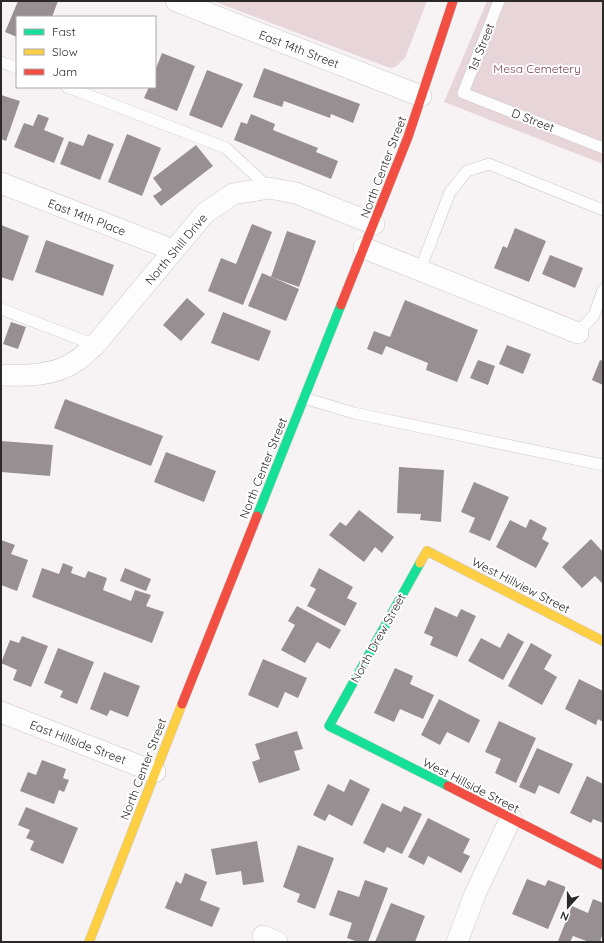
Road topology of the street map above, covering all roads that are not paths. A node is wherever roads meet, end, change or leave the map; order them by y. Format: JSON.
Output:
{"nodes":[{"id":1,"x":176,"y":1,"type":"edge"},
{"id":2,"x":453,"y":1,"type":"edge"},
{"id":3,"x":499,"y":1,"type":"edge"},
{"id":4,"x":1,"y":62,"type":"edge"},
{"id":5,"x":16,"y":68,"type":"edge"},
{"id":6,"x":70,"y":88,"type":"edge"},
{"id":7,"x":463,"y":93,"type":"joint"},
{"id":8,"x":421,"y":96,"type":"junction"},
{"id":9,"x":603,"y":148,"type":"edge"},
{"id":10,"x":1,"y":183,"type":"edge"},
{"id":11,"x":269,"y":188,"type":"junction"},
{"id":12,"x":603,"y":210,"type":"edge"},
{"id":13,"x":374,"y":224,"type":"junction"},
{"id":14,"x":364,"y":248,"type":"junction"},
{"id":15,"x":173,"y":250,"type":"junction"},
{"id":16,"x":420,"y":270,"type":"junction"},
{"id":17,"x":603,"y":290,"type":"edge"},
{"id":18,"x":1,"y":309,"type":"edge"},
{"id":19,"x":578,"y":333,"type":"joint"},
{"id":20,"x":95,"y":345,"type":"junction"},
{"id":21,"x":1,"y":375,"type":"edge"},
{"id":22,"x":304,"y":398,"type":"junction"},
{"id":23,"x":603,"y":464,"type":"edge"},
{"id":24,"x":427,"y":551,"type":"joint"},
{"id":25,"x":603,"y":641,"type":"edge"},
{"id":26,"x":2,"y":715,"type":"edge"},
{"id":27,"x":329,"y":726,"type":"joint"},
{"id":28,"x":155,"y":772,"type":"junction"},
{"id":29,"x":511,"y":818,"type":"junction"},
{"id":30,"x":603,"y":865,"type":"edge"},
{"id":31,"x":89,"y":942,"type":"edge"},
{"id":32,"x":457,"y":942,"type":"edge"}],
"edges":[{"from":1,"to":8,"type":"street","name":"East 14th Street"},
{"from":2,"to":8,"type":"street","name":"North Center Street"},
{"from":3,"to":7,"type":"lane","name":"1st Street"},
{"from":4,"to":5,"type":"lane"},
{"from":6,"to":11,"type":"lane"},
{"from":7,"to":9,"type":"lane","name":"D Street"},
{"from":8,"to":13,"type":"street","name":"North Center Street"},
{"from":10,"to":15,"type":"street","name":"East 14th Place"},
{"from":11,"to":13,"type":"street","name":"North Shill Drive"},
{"from":11,"to":15,"type":"street","name":"North Shill Drive"},
{"from":12,"to":16,"type":"lane"},
{"from":13,"to":14,"type":"street","name":"North Center Street"},
{"from":14,"to":16,"type":"street"},
{"from":14,"to":22,"type":"street","name":"North Center Street"},
{"from":15,"to":20,"type":"street","name":"North Shill Drive"},
{"from":16,"to":19,"type":"street"},
{"from":17,"to":19,"type":"lane"},
{"from":18,"to":20,"type":"lane"},
{"from":20,"to":21,"type":"street","name":"North Shill Drive"},
{"from":22,"to":23,"type":"lane"},
{"from":22,"to":28,"type":"street","name":"North Center Street"},
{"from":24,"to":25,"type":"street","name":"West Hillview Street"},
{"from":24,"to":27,"type":"street","name":"North Drew Street"},
{"from":26,"to":28,"type":"street","name":"East Hillside Street"},
{"from":27,"to":29,"type":"street","name":"West Hillside Street"},
{"from":28,"to":31,"type":"street","name":"North Center Street"},
{"from":29,"to":30,"type":"street","name":"West Hillside Street"},
{"from":29,"to":32,"type":"street"}]}
